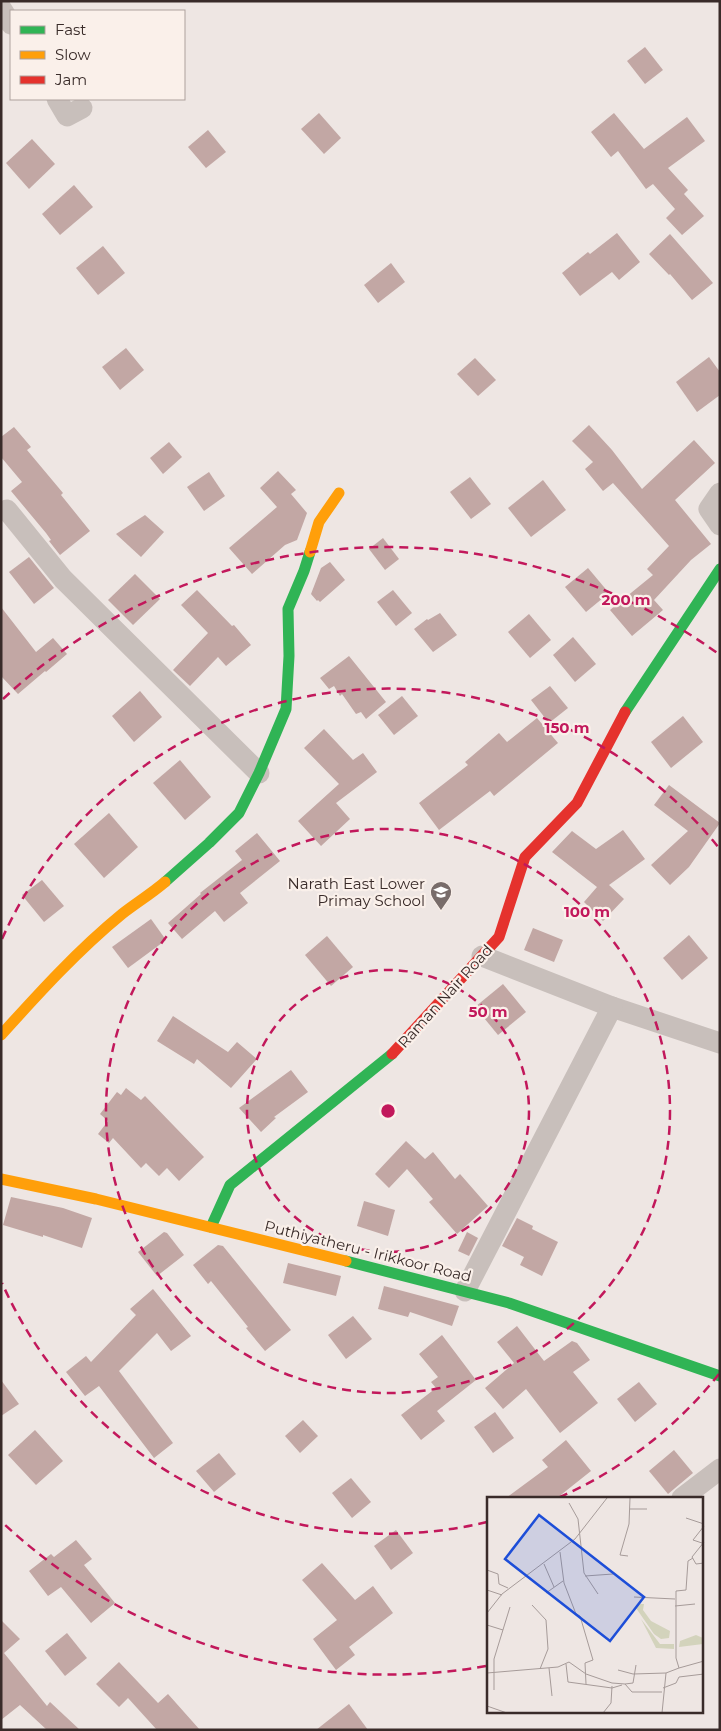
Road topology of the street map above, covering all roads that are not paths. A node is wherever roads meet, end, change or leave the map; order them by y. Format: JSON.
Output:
{"nodes":[{"id":1,"x":1,"y":8,"type":"edge"},
{"id":2,"x":10,"y":22,"type":"edge"},
{"id":3,"x":58,"y":100,"type":"edge"},
{"id":4,"x":82,"y":108,"type":"dead end"},
{"id":5,"x":720,"y":493,"type":"edge"},
{"id":6,"x":339,"y":494,"type":"dead end"},
{"id":7,"x":8,"y":510,"type":"dead end"},
{"id":8,"x":720,"y":524,"type":"edge"},
{"id":9,"x":720,"y":569,"type":"edge"},
{"id":10,"x":259,"y":773,"type":"junction"},
{"id":11,"x":482,"y":956,"type":"junction"},
{"id":12,"x":612,"y":1007,"type":"junction"},
{"id":13,"x":1,"y":1035,"type":"edge"},
{"id":14,"x":720,"y":1043,"type":"edge"},
{"id":15,"x":1,"y":1178,"type":"edge"},
{"id":16,"x":211,"y":1227,"type":"junction"},
{"id":17,"x":465,"y":1291,"type":"junction"},
{"id":18,"x":720,"y":1376,"type":"edge"},
{"id":19,"x":720,"y":1469,"type":"edge"},
{"id":20,"x":683,"y":1497,"type":"edge"}],
"edges":[{"from":1,"to":2,"type":"street"},
{"from":3,"to":4,"type":"street"},
{"from":5,"to":8,"type":"street"},
{"from":6,"to":10,"type":"street"},
{"from":7,"to":10,"type":"street"},
{"from":9,"to":11,"type":"street","name":"Raman Nair Road"},
{"from":10,"to":13,"type":"street"},
{"from":11,"to":12,"type":"street"},
{"from":11,"to":16,"type":"street","name":"Raman Nair Road"},
{"from":12,"to":14,"type":"street"},
{"from":12,"to":17,"type":"street"},
{"from":15,"to":16,"type":"street","name":"Puthiyatheru - Irikkoor Road"},
{"from":16,"to":17,"type":"street","name":"Puthiyatheru - Irikkoor Road"},
{"from":17,"to":18,"type":"street","name":"Puthiyatheru - Irikkoor Road"},
{"from":19,"to":20,"type":"street"}]}
